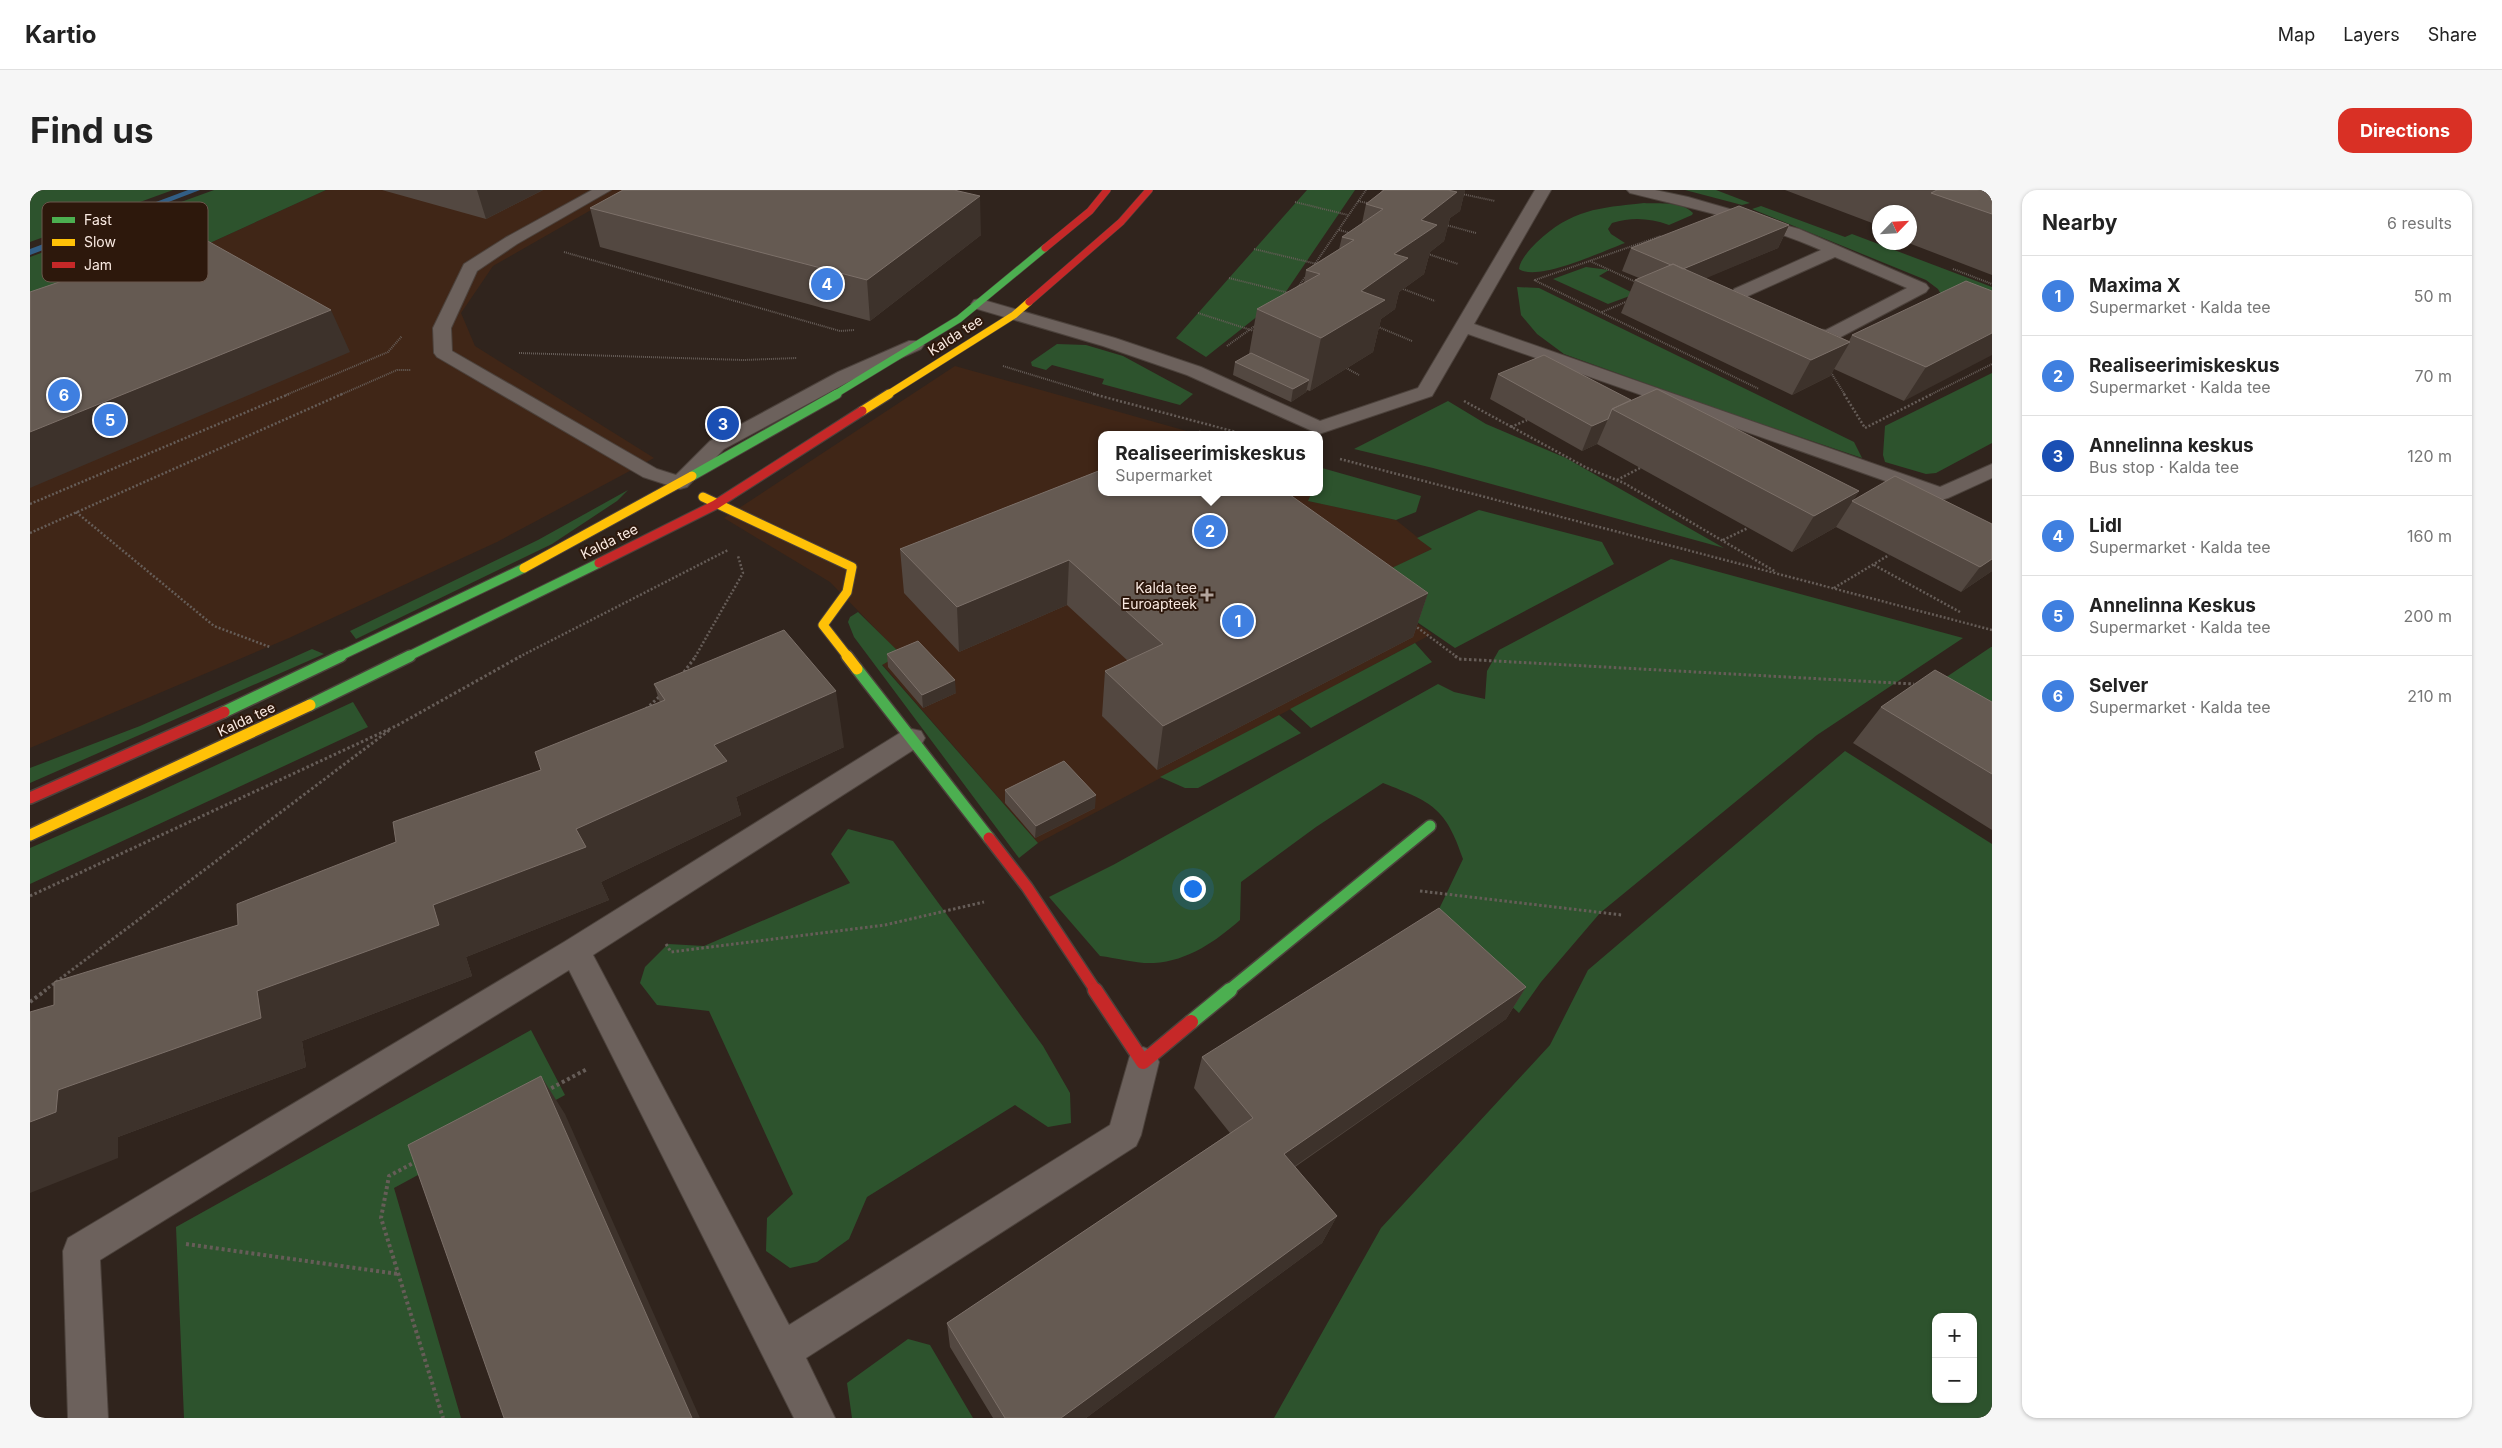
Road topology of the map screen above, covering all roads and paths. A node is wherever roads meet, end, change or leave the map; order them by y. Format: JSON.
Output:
{"nodes":[{"id":1,"x":603,"y":190,"type":"edge"},
{"id":2,"x":1107,"y":190,"type":"edge"},
{"id":3,"x":1150,"y":190,"type":"edge"},
{"id":4,"x":1366,"y":190,"type":"edge"},
{"id":5,"x":1543,"y":190,"type":"edge"},
{"id":6,"x":1635,"y":190,"type":"edge"},
{"id":7,"x":1358,"y":201,"type":"junction"},
{"id":8,"x":1296,"y":202,"type":"dead end"},
{"id":9,"x":1374,"y":205,"type":"edge"},
{"id":10,"x":1728,"y":213,"type":"junction"},
{"id":11,"x":1348,"y":215,"type":"junction"},
{"id":12,"x":1339,"y":230,"type":"junction"},
{"id":13,"x":1355,"y":235,"type":"edge"},
{"id":14,"x":515,"y":239,"type":"junction"},
{"id":15,"x":1254,"y":249,"type":"dead end"},
{"id":16,"x":1836,"y":250,"type":"junction"},
{"id":17,"x":1590,"y":261,"type":"junction"},
{"id":18,"x":1315,"y":263,"type":"junction"},
{"id":19,"x":1324,"y":266,"type":"edge"},
{"id":20,"x":1229,"y":278,"type":"dead end"},
{"id":21,"x":1638,"y":284,"type":"edge"},
{"id":22,"x":1293,"y":294,"type":"junction"},
{"id":23,"x":1637,"y":298,"type":"edge"},
{"id":24,"x":1289,"y":299,"type":"edge"},
{"id":25,"x":980,"y":304,"type":"junction"},
{"id":26,"x":1601,"y":312,"type":"junction"},
{"id":27,"x":1198,"y":313,"type":"dead end"},
{"id":28,"x":1014,"y":315,"type":"junction"},
{"id":29,"x":1258,"y":323,"type":"dead end"},
{"id":30,"x":1465,"y":327,"type":"junction"},
{"id":31,"x":1250,"y":329,"type":"junction"},
{"id":32,"x":856,"y":330,"type":"dead end"},
{"id":33,"x":1258,"y":332,"type":"edge"},
{"id":34,"x":404,"y":334,"type":"dead end"},
{"id":35,"x":1807,"y":334,"type":"junction"},
{"id":36,"x":926,"y":340,"type":"joint"},
{"id":37,"x":956,"y":352,"type":"junction"},
{"id":38,"x":450,"y":357,"type":"junction"},
{"id":39,"x":800,"y":358,"type":"dead end"},
{"id":40,"x":1992,"y":364,"type":"edge"},
{"id":41,"x":1194,"y":371,"type":"junction"},
{"id":42,"x":1431,"y":382,"type":"junction"},
{"id":43,"x":1760,"y":390,"type":"dead end"},
{"id":44,"x":1528,"y":420,"type":"dead end"},
{"id":45,"x":1511,"y":427,"type":"junction"},
{"id":46,"x":1865,"y":428,"type":"junction"},
{"id":47,"x":1232,"y":431,"type":"edge"},
{"id":48,"x":1338,"y":459,"type":"dead end"},
{"id":49,"x":1640,"y":468,"type":"dead end"},
{"id":50,"x":1869,"y":468,"type":"junction"},
{"id":51,"x":1992,"y":470,"type":"edge"},
{"id":52,"x":1617,"y":480,"type":"junction"},
{"id":53,"x":680,"y":483,"type":"junction"},
{"id":54,"x":30,"y":504,"type":"edge"},
{"id":55,"x":716,"y":505,"type":"junction"},
{"id":56,"x":76,"y":512,"type":"junction"},
{"id":57,"x":766,"y":528,"type":"junction"},
{"id":58,"x":1748,"y":528,"type":"dead end"},
{"id":59,"x":30,"y":533,"type":"edge"},
{"id":60,"x":1723,"y":540,"type":"junction"},
{"id":61,"x":736,"y":546,"type":"junction"},
{"id":62,"x":1889,"y":555,"type":"dead end"},
{"id":63,"x":1874,"y":564,"type":"junction"},
{"id":64,"x":1780,"y":574,"type":"junction"},
{"id":65,"x":1833,"y":588,"type":"junction"},
{"id":66,"x":1960,"y":612,"type":"dead end"},
{"id":67,"x":1406,"y":620,"type":"edge"},
{"id":68,"x":1992,"y":630,"type":"edge"},
{"id":69,"x":272,"y":648,"type":"dead end"},
{"id":70,"x":682,"y":674,"type":"edge"},
{"id":71,"x":1914,"y":684,"type":"edge"},
{"id":72,"x":662,"y":693,"type":"edge"},
{"id":73,"x":642,"y":713,"type":"edge"},
{"id":74,"x":398,"y":724,"type":"junction"},
{"id":75,"x":912,"y":738,"type":"junction"},
{"id":76,"x":30,"y":798,"type":"edge"},
{"id":77,"x":1430,"y":826,"type":"dead end"},
{"id":78,"x":30,"y":835,"type":"edge"},
{"id":79,"x":1360,"y":884,"type":"junction"},
{"id":80,"x":1027,"y":887,"type":"junction"},
{"id":81,"x":30,"y":896,"type":"edge"},
{"id":82,"x":640,"y":909,"type":"junction"},
{"id":83,"x":1622,"y":915,"type":"dead end"},
{"id":84,"x":574,"y":950,"type":"junction"},
{"id":85,"x":30,"y":1002,"type":"edge"},
{"id":86,"x":626,"y":1048,"type":"junction"},
{"id":87,"x":1143,"y":1062,"type":"junction"},
{"id":88,"x":538,"y":1096,"type":"edge"},
{"id":89,"x":424,"y":1157,"type":"edge"},
{"id":90,"x":110,"y":1233,"type":"junction"},
{"id":91,"x":398,"y":1274,"type":"junction"},
{"id":92,"x":782,"y":1351,"type":"junction"},
{"id":93,"x":88,"y":1418,"type":"edge"},
{"id":94,"x":443,"y":1418,"type":"edge"},
{"id":95,"x":815,"y":1418,"type":"edge"}],
"edges":[{"from":1,"to":14,"type":"street"},
{"from":2,"to":25,"type":"street","name":"Kalda tee"},
{"from":3,"to":28,"type":"street","name":"Kalda tee"},
{"from":4,"to":7,"type":"path"},
{"from":5,"to":30,"type":"street"},
{"from":6,"to":10,"type":"street"},
{"from":7,"to":9,"type":"path"},
{"from":7,"to":11,"type":"path"},
{"from":8,"to":11,"type":"path"},
{"from":10,"to":16,"type":"street"},
{"from":10,"to":17,"type":"path"},
{"from":11,"to":12,"type":"path"},
{"from":12,"to":13,"type":"path"},
{"from":12,"to":18,"type":"path"},
{"from":14,"to":32,"type":"path"},
{"from":14,"to":38,"type":"street"},
{"from":15,"to":18,"type":"path"},
{"from":16,"to":35,"type":"street"},
{"from":16,"to":35,"type":"street"},
{"from":17,"to":21,"type":"path"},
{"from":17,"to":26,"type":"path"},
{"from":18,"to":19,"type":"path"},
{"from":18,"to":22,"type":"path"},
{"from":20,"to":22,"type":"path"},
{"from":22,"to":24,"type":"path"},
{"from":23,"to":26,"type":"path"},
{"from":25,"to":28,"type":"street"},
{"from":25,"to":36,"type":"street","name":"Kalda tee"},
{"from":26,"to":43,"type":"path"},
{"from":27,"to":31,"type":"path"},
{"from":28,"to":37,"type":"street","name":"Kalda tee"},
{"from":28,"to":41,"type":"street"},
{"from":29,"to":31,"type":"path"},
{"from":30,"to":42,"type":"street"},
{"from":30,"to":50,"type":"street"},
{"from":31,"to":33,"type":"path"},
{"from":31,"to":41,"type":"path"},
{"from":34,"to":54,"type":"path"},
{"from":35,"to":46,"type":"path"},
{"from":36,"to":53,"type":"street"},
{"from":37,"to":47,"type":"path"},
{"from":37,"to":55,"type":"street","name":"Kalda tee"},
{"from":38,"to":39,"type":"path"},
{"from":38,"to":53,"type":"street"},
{"from":38,"to":56,"type":"path"},
{"from":40,"to":46,"type":"path"},
{"from":41,"to":42,"type":"street"},
{"from":42,"to":45,"type":"path"},
{"from":44,"to":45,"type":"path"},
{"from":45,"to":52,"type":"path"},
{"from":46,"to":50,"type":"path"},
{"from":48,"to":64,"type":"path"},
{"from":49,"to":52,"type":"path"},
{"from":50,"to":51,"type":"street"},
{"from":52,"to":60,"type":"path"},
{"from":53,"to":55,"type":"street"},
{"from":53,"to":76,"type":"street","name":"Kalda tee"},
{"from":55,"to":57,"type":"street"},
{"from":55,"to":78,"type":"street","name":"Kalda tee"},
{"from":56,"to":59,"type":"path"},
{"from":56,"to":69,"type":"path"},
{"from":57,"to":61,"type":"path"},
{"from":57,"to":75,"type":"street"},
{"from":58,"to":60,"type":"path"},
{"from":60,"to":64,"type":"path"},
{"from":61,"to":70,"type":"path"},
{"from":61,"to":74,"type":"path"},
{"from":62,"to":63,"type":"path"},
{"from":63,"to":65,"type":"path"},
{"from":63,"to":66,"type":"path"},
{"from":64,"to":65,"type":"path"},
{"from":65,"to":68,"type":"path"},
{"from":67,"to":71,"type":"path"},
{"from":72,"to":73,"type":"path"},
{"from":74,"to":81,"type":"path"},
{"from":74,"to":85,"type":"path"},
{"from":75,"to":80,"type":"street"},
{"from":75,"to":82,"type":"street"},
{"from":77,"to":79,"type":"street"},
{"from":79,"to":83,"type":"path"},
{"from":79,"to":87,"type":"street"},
{"from":80,"to":82,"type":"path"},
{"from":80,"to":87,"type":"street"},
{"from":82,"to":84,"type":"street"},
{"from":84,"to":86,"type":"street"},
{"from":84,"to":90,"type":"street"},
{"from":86,"to":88,"type":"path"},
{"from":86,"to":92,"type":"street"},
{"from":87,"to":92,"type":"street"},
{"from":89,"to":91,"type":"path"},
{"from":90,"to":91,"type":"path"},
{"from":90,"to":93,"type":"street"},
{"from":91,"to":94,"type":"path"},
{"from":92,"to":95,"type":"street"}]}
